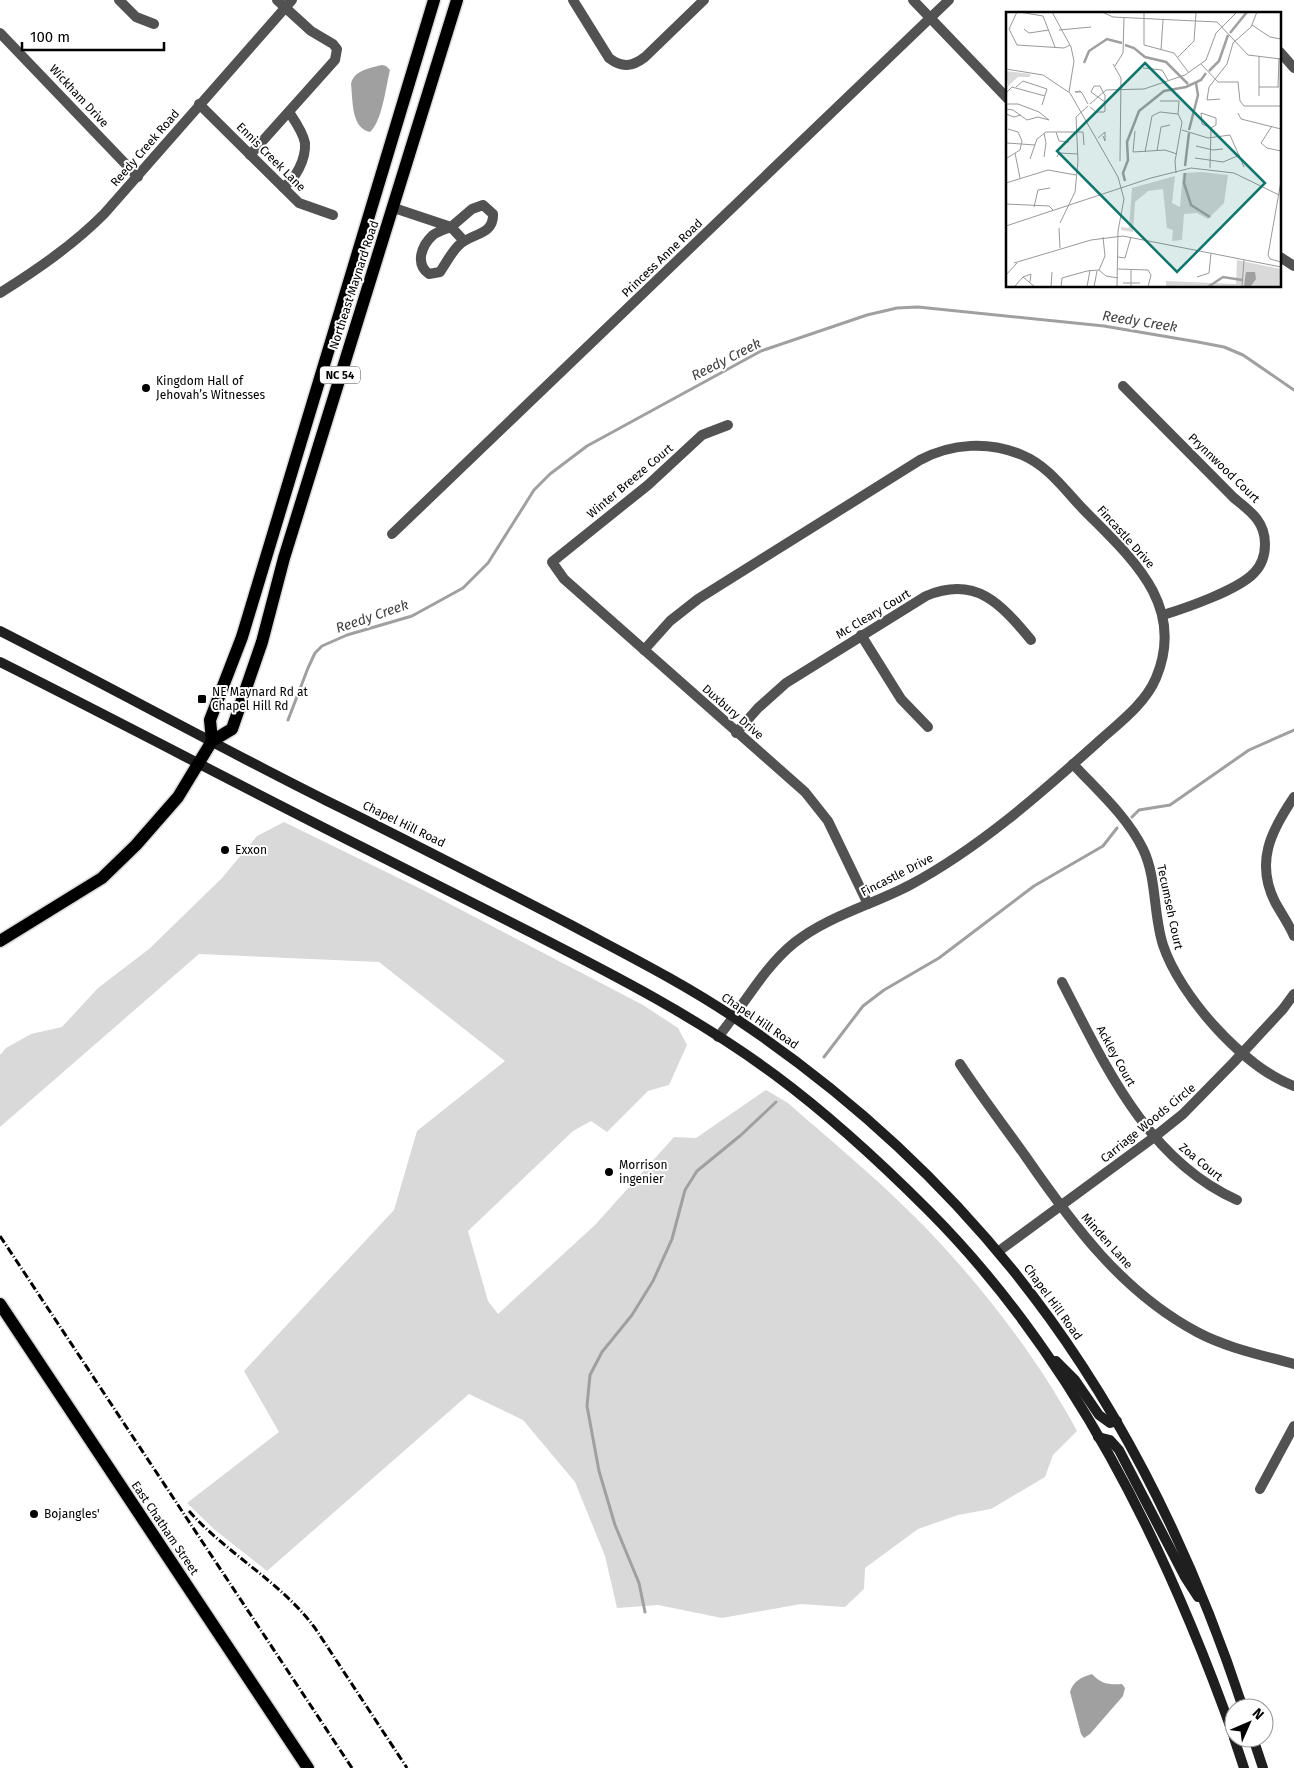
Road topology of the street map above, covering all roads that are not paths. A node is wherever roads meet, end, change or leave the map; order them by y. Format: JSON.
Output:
{"nodes":[{"id":1,"x":119,"y":0,"type":"edge"},
{"id":2,"x":277,"y":0,"type":"edge"},
{"id":3,"x":434,"y":0,"type":"edge"},
{"id":4,"x":457,"y":0,"type":"edge"},
{"id":5,"x":573,"y":0,"type":"edge"},
{"id":6,"x":704,"y":0,"type":"edge"},
{"id":7,"x":913,"y":0,"type":"edge"},
{"id":8,"x":949,"y":0,"type":"edge"},
{"id":9,"x":289,"y":4,"type":"edge"},
{"id":10,"x":931,"y":19,"type":"junction"},
{"id":11,"x":154,"y":24,"type":"dead end"},
{"id":12,"x":0,"y":33,"type":"edge"},
{"id":13,"x":1282,"y":54,"type":"edge"},
{"id":14,"x":1294,"y":68,"type":"edge"},
{"id":15,"x":1006,"y":96,"type":"edge"},
{"id":16,"x":199,"y":104,"type":"junction"},
{"id":17,"x":289,"y":112,"type":"junction"},
{"id":18,"x":250,"y":155,"type":"junction"},
{"id":19,"x":138,"y":177,"type":"junction"},
{"id":20,"x":283,"y":188,"type":"junction"},
{"id":21,"x":394,"y":208,"type":"junction"},
{"id":22,"x":333,"y":215,"type":"dead end"},
{"id":23,"x":452,"y":226,"type":"junction"},
{"id":24,"x":464,"y":241,"type":"junction"},
{"id":25,"x":1282,"y":258,"type":"edge"},
{"id":26,"x":1294,"y":266,"type":"edge"},
{"id":27,"x":0,"y":293,"type":"edge"},
{"id":28,"x":1124,"y":386,"type":"dead end"},
{"id":29,"x":728,"y":425,"type":"dead end"},
{"id":30,"x":392,"y":534,"type":"dead end"},
{"id":31,"x":552,"y":562,"type":"joint"},
{"id":32,"x":1163,"y":615,"type":"junction"},
{"id":33,"x":0,"y":631,"type":"edge"},
{"id":34,"x":861,"y":635,"type":"junction"},
{"id":35,"x":1030,"y":640,"type":"dead end"},
{"id":36,"x":644,"y":650,"type":"junction"},
{"id":37,"x":0,"y":662,"type":"edge"},
{"id":38,"x":928,"y":727,"type":"dead end"},
{"id":39,"x":736,"y":733,"type":"junction"},
{"id":40,"x":212,"y":741,"type":"junction"},
{"id":41,"x":198,"y":763,"type":"junction"},
{"id":42,"x":1073,"y":764,"type":"junction"},
{"id":43,"x":1294,"y":797,"type":"edge"},
{"id":44,"x":868,"y":904,"type":"junction"},
{"id":45,"x":1294,"y":936,"type":"edge"},
{"id":46,"x":0,"y":941,"type":"edge"},
{"id":47,"x":1062,"y":982,"type":"dead end"},
{"id":48,"x":1294,"y":994,"type":"edge"},
{"id":49,"x":734,"y":1017,"type":"junction"},
{"id":50,"x":718,"y":1037,"type":"junction"},
{"id":51,"x":1241,"y":1054,"type":"junction"},
{"id":52,"x":960,"y":1064,"type":"dead end"},
{"id":53,"x":1294,"y":1086,"type":"edge"},
{"id":54,"x":1154,"y":1138,"type":"junction"},
{"id":55,"x":1237,"y":1200,"type":"dead end"},
{"id":56,"x":1061,"y":1207,"type":"junction"},
{"id":57,"x":999,"y":1250,"type":"junction"},
{"id":58,"x":0,"y":1304,"type":"edge"},
{"id":59,"x":1038,"y":1342,"type":"junction"},
{"id":60,"x":1294,"y":1364,"type":"edge"},
{"id":61,"x":1118,"y":1421,"type":"junction"},
{"id":62,"x":1294,"y":1426,"type":"edge"},
{"id":63,"x":1098,"y":1437,"type":"junction"},
{"id":64,"x":1260,"y":1489,"type":"dead end"},
{"id":65,"x":1213,"y":1624,"type":"junction"},
{"id":66,"x":1239,"y":1698,"type":"edge"},
{"id":67,"x":1224,"y":1712,"type":"edge"},
{"id":68,"x":1238,"y":1748,"type":"edge"},
{"id":69,"x":1256,"y":1748,"type":"edge"},
{"id":70,"x":308,"y":1768,"type":"edge"},
{"id":71,"x":1244,"y":1768,"type":"edge"},
{"id":72,"x":1263,"y":1768,"type":"edge"}],
"edges":[{"from":1,"to":11,"type":"street"},
{"from":2,"to":9,"type":"street"},
{"from":3,"to":40,"type":"main road","name":"Northeast Maynard Road","number":"NC 54"},
{"from":4,"to":21,"type":"main road","name":"Northeast Maynard Road","number":"NC 54"},
{"from":5,"to":6,"type":"street"},
{"from":7,"to":10,"type":"street"},
{"from":8,"to":10,"type":"street","name":"Princess Anne Road"},
{"from":9,"to":16,"type":"street","name":"Reedy Creek Road"},
{"from":9,"to":17,"type":"street"},
{"from":10,"to":15,"type":"street"},
{"from":10,"to":30,"type":"street","name":"Princess Anne Road"},
{"from":12,"to":19,"type":"street","name":"Wickham Drive"},
{"from":13,"to":14,"type":"street"},
{"from":16,"to":18,"type":"street","name":"Ennis Creek Lane"},
{"from":16,"to":19,"type":"street","name":"Reedy Creek Road"},
{"from":17,"to":18,"type":"street"},
{"from":17,"to":20,"type":"street"},
{"from":18,"to":20,"type":"street","name":"Ennis Creek Lane"},
{"from":19,"to":27,"type":"street","name":"Reedy Creek Road"},
{"from":20,"to":22,"type":"street","name":"Ennis Creek Lane"},
{"from":21,"to":23,"type":"street"},
{"from":21,"to":40,"type":"main road","name":"Northeast Maynard Road","number":"NC 54"},
{"from":23,"to":24,"type":"street"},
{"from":23,"to":24,"type":"street"},
{"from":23,"to":24,"type":"street"},
{"from":25,"to":26,"type":"street"},
{"from":28,"to":32,"type":"street","name":"Prynnwood Court"},
{"from":29,"to":31,"type":"street","name":"Winter Breeze Court"},
{"from":31,"to":36,"type":"street","name":"Duxbury Drive"},
{"from":32,"to":36,"type":"street","name":"Fincastle Drive"},
{"from":32,"to":42,"type":"street","name":"Fincastle Drive"},
{"from":33,"to":40,"type":"main road","name":"Chapel Hill Road"},
{"from":34,"to":35,"type":"street","name":"Mc Cleary Court"},
{"from":34,"to":38,"type":"street"},
{"from":34,"to":39,"type":"street","name":"Mc Cleary Court"},
{"from":36,"to":39,"type":"street","name":"Duxbury Drive"},
{"from":37,"to":41,"type":"main road"},
{"from":39,"to":44,"type":"street","name":"Duxbury Drive"},
{"from":40,"to":41,"type":"main road","name":"Northeast Maynard Road","number":"NC 54"},
{"from":40,"to":49,"type":"main road","name":"Chapel Hill Road"},
{"from":41,"to":46,"type":"main road","name":"Northeast Maynard Road"},
{"from":41,"to":50,"type":"main road"},
{"from":42,"to":44,"type":"street","name":"Fincastle Drive"},
{"from":42,"to":51,"type":"street","name":"Tecumseh Court"},
{"from":43,"to":45,"type":"street"},
{"from":44,"to":49,"type":"street","name":"Fincastle Drive"},
{"from":47,"to":54,"type":"street","name":"Ackley Court"},
{"from":48,"to":51,"type":"street","name":"Carriage Woods Circle"},
{"from":49,"to":50,"type":"street","name":"Fincastle Drive"},
{"from":49,"to":57,"type":"main road","name":"Chapel Hill Road"},
{"from":50,"to":59,"type":"main road"},
{"from":51,"to":53,"type":"street","name":"Tecumseh Court"},
{"from":51,"to":54,"type":"street","name":"Carriage Woods Circle"},
{"from":52,"to":56,"type":"street","name":"Minden Lane"},
{"from":54,"to":55,"type":"street","name":"Zoa Court"},
{"from":54,"to":56,"type":"street","name":"Carriage Woods Circle"},
{"from":56,"to":57,"type":"street","name":"Carriage Woods Circle"},
{"from":56,"to":60,"type":"street","name":"Minden Lane"},
{"from":57,"to":61,"type":"main road","name":"Chapel Hill Road"},
{"from":58,"to":70,"type":"main road","name":"East Chatham Street"},
{"from":59,"to":61,"type":"main road"},
{"from":59,"to":63,"type":"main road"},
{"from":61,"to":65,"type":"main road","name":"Chapel Hill Road"},
{"from":62,"to":64,"type":"street"},
{"from":63,"to":65,"type":"main road"},
{"from":63,"to":67,"type":"main road"},
{"from":65,"to":66,"type":"main road","name":"Chapel Hill Road"},
{"from":68,"to":71,"type":"main road"},
{"from":69,"to":72,"type":"main road"}]}
